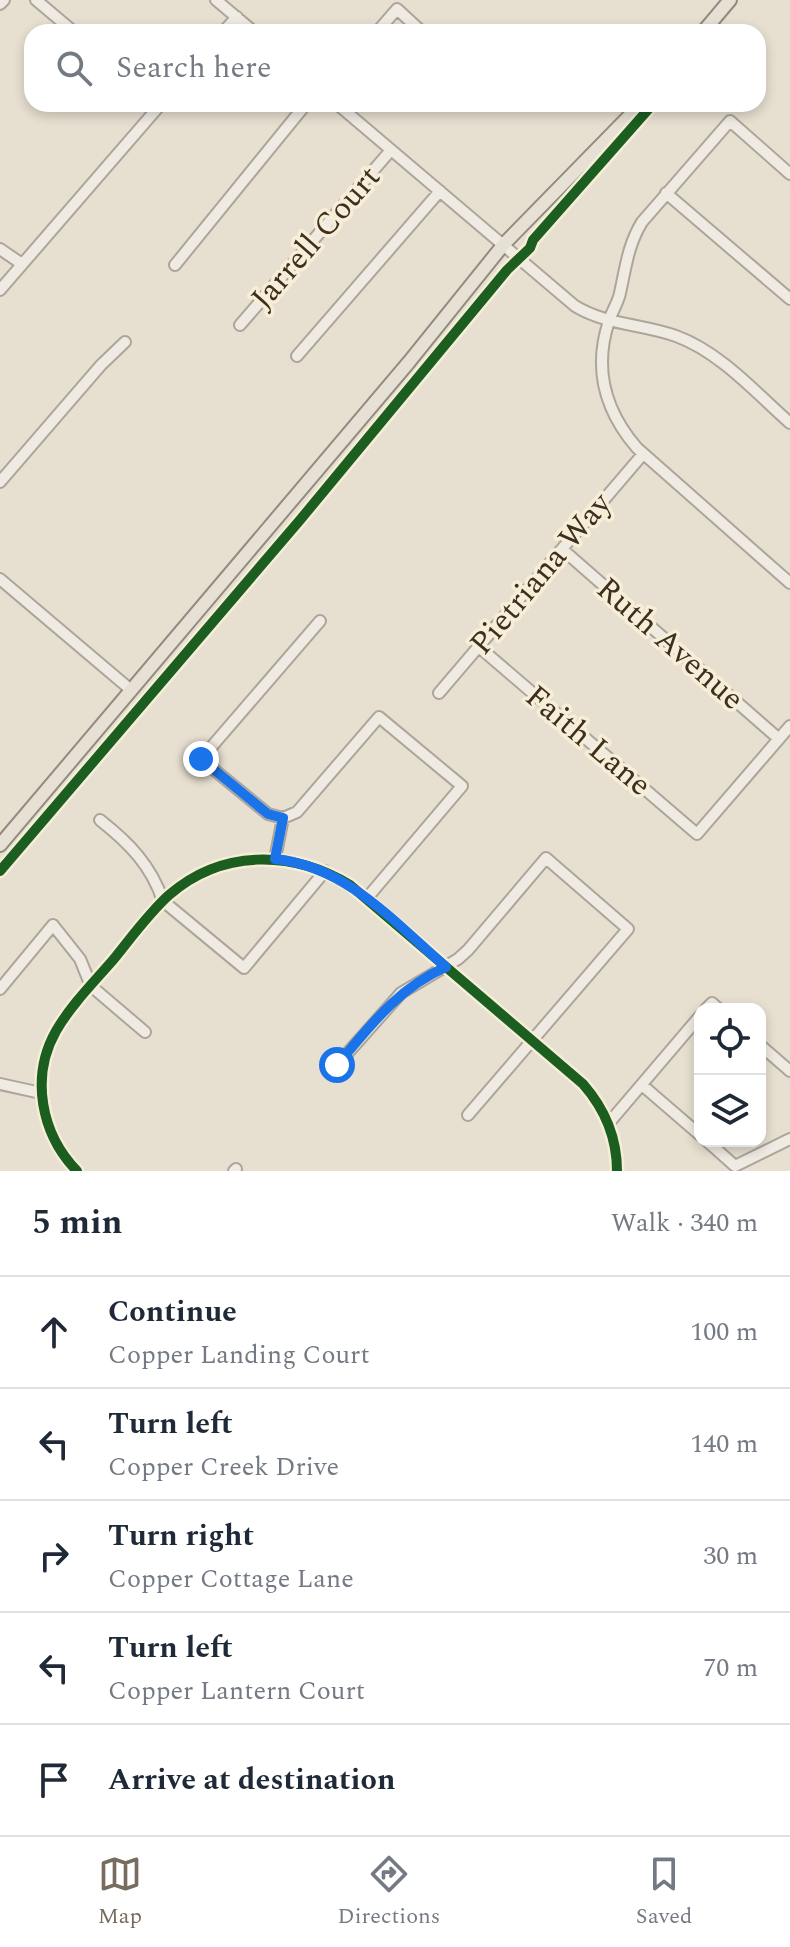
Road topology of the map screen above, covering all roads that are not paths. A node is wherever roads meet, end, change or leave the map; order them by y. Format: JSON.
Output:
{"nodes":[{"id":1,"x":36,"y":0,"type":"edge"},
{"id":2,"x":216,"y":0,"type":"edge"},
{"id":3,"x":730,"y":0,"type":"edge"},
{"id":4,"x":237,"y":17,"type":"junction"},
{"id":5,"x":64,"y":24,"type":"edge"},
{"id":6,"x":230,"y":24,"type":"edge"},
{"id":7,"x":245,"y":24,"type":"edge"},
{"id":8,"x":384,"y":24,"type":"edge"},
{"id":9,"x":413,"y":24,"type":"edge"},
{"id":10,"x":710,"y":24,"type":"edge"},
{"id":11,"x":153,"y":112,"type":"edge"},
{"id":12,"x":299,"y":112,"type":"edge"},
{"id":13,"x":346,"y":112,"type":"edge"},
{"id":14,"x":633,"y":112,"type":"edge"},
{"id":15,"x":391,"y":150,"type":"junction"},
{"id":16,"x":790,"y":174,"type":"edge"},
{"id":17,"x":440,"y":191,"type":"junction"},
{"id":18,"x":666,"y":193,"type":"junction"},
{"id":19,"x":504,"y":244,"type":"junction"},
{"id":20,"x":0,"y":249,"type":"edge"},
{"id":21,"x":22,"y":264,"type":"junction"},
{"id":22,"x":175,"y":265,"type":"dead end"},
{"id":23,"x":0,"y":290,"type":"edge"},
{"id":24,"x":790,"y":299,"type":"edge"},
{"id":25,"x":609,"y":320,"type":"junction"},
{"id":26,"x":240,"y":325,"type":"dead end"},
{"id":27,"x":125,"y":342,"type":"dead end"},
{"id":28,"x":297,"y":356,"type":"dead end"},
{"id":29,"x":790,"y":423,"type":"edge"},
{"id":30,"x":643,"y":454,"type":"junction"},
{"id":31,"x":0,"y":482,"type":"edge"},
{"id":32,"x":562,"y":549,"type":"junction"},
{"id":33,"x":0,"y":579,"type":"edge"},
{"id":34,"x":790,"y":583,"type":"edge"},
{"id":35,"x":320,"y":621,"type":"dead end"},
{"id":36,"x":479,"y":647,"type":"junction"},
{"id":37,"x":131,"y":690,"type":"junction"},
{"id":38,"x":439,"y":693,"type":"dead end"},
{"id":39,"x":790,"y":726,"type":"edge"},
{"id":40,"x":779,"y":739,"type":"junction"},
{"id":41,"x":283,"y":818,"type":"junction"},
{"id":42,"x":100,"y":820,"type":"dead end"},
{"id":43,"x":0,"y":845,"type":"edge"},
{"id":44,"x":275,"y":859,"type":"junction"},
{"id":45,"x":325,"y":871,"type":"junction"},
{"id":46,"x":367,"y":898,"type":"junction"},
{"id":47,"x":163,"y":901,"type":"junction"},
{"id":48,"x":446,"y":967,"type":"junction"},
{"id":49,"x":91,"y":986,"type":"junction"},
{"id":50,"x":0,"y":989,"type":"edge"},
{"id":51,"x":694,"y":1023,"type":"edge"},
{"id":52,"x":145,"y":1032,"type":"dead end"},
{"id":53,"x":532,"y":1040,"type":"junction"},
{"id":54,"x":766,"y":1050,"type":"edge"},
{"id":55,"x":337,"y":1065,"type":"dead end"},
{"id":56,"x":790,"y":1071,"type":"edge"},
{"id":57,"x":0,"y":1084,"type":"edge"},
{"id":58,"x":642,"y":1085,"type":"junction"},
{"id":59,"x":41,"y":1093,"type":"junction"},
{"id":60,"x":468,"y":1115,"type":"dead end"},
{"id":61,"x":608,"y":1124,"type":"junction"},
{"id":62,"x":694,"y":1130,"type":"edge"},
{"id":63,"x":790,"y":1139,"type":"edge"},
{"id":64,"x":714,"y":1147,"type":"edge"},
{"id":65,"x":77,"y":1171,"type":"edge"},
{"id":66,"x":617,"y":1171,"type":"edge"}],
"edges":[{"from":1,"to":5,"type":"street"},
{"from":2,"to":4,"type":"street"},
{"from":3,"to":10,"type":"main road"},
{"from":4,"to":6,"type":"street"},
{"from":4,"to":7,"type":"street"},
{"from":8,"to":9,"type":"street"},
{"from":11,"to":21,"type":"street"},
{"from":12,"to":22,"type":"street"},
{"from":13,"to":15,"type":"street"},
{"from":14,"to":19,"type":"main road"},
{"from":15,"to":17,"type":"street"},
{"from":15,"to":26,"type":"street","name":"Jarrell Court"},
{"from":16,"to":18,"type":"street"},
{"from":17,"to":19,"type":"street"},
{"from":17,"to":28,"type":"street"},
{"from":18,"to":24,"type":"street"},
{"from":18,"to":25,"type":"street"},
{"from":19,"to":25,"type":"street"},
{"from":19,"to":37,"type":"main road"},
{"from":20,"to":21,"type":"street"},
{"from":21,"to":23,"type":"street"},
{"from":25,"to":29,"type":"street"},
{"from":25,"to":30,"type":"street"},
{"from":27,"to":31,"type":"street"},
{"from":30,"to":32,"type":"street","name":"Pietriana Way"},
{"from":30,"to":34,"type":"street"},
{"from":32,"to":36,"type":"street","name":"Pietriana Way"},
{"from":32,"to":40,"type":"street","name":"Ruth Avenue"},
{"from":33,"to":37,"type":"street"},
{"from":35,"to":41,"type":"street"},
{"from":36,"to":38,"type":"street","name":"Pietriana Way"},
{"from":36,"to":40,"type":"street","name":"Faith Lane"},
{"from":37,"to":43,"type":"main road"},
{"from":39,"to":40,"type":"street"},
{"from":41,"to":44,"type":"street"},
{"from":41,"to":46,"type":"street"},
{"from":42,"to":47,"type":"street"},
{"from":44,"to":45,"type":"street"},
{"from":44,"to":47,"type":"street"},
{"from":45,"to":46,"type":"street"},
{"from":45,"to":47,"type":"street"},
{"from":46,"to":48,"type":"street"},
{"from":47,"to":49,"type":"street"},
{"from":48,"to":53,"type":"street"},
{"from":48,"to":53,"type":"street"},
{"from":48,"to":55,"type":"street"},
{"from":49,"to":50,"type":"street"},
{"from":49,"to":52,"type":"street"},
{"from":49,"to":59,"type":"street"},
{"from":51,"to":58,"type":"street"},
{"from":53,"to":60,"type":"street"},
{"from":53,"to":61,"type":"street"},
{"from":54,"to":56,"type":"street"},
{"from":57,"to":59,"type":"street"},
{"from":58,"to":61,"type":"street"},
{"from":58,"to":62,"type":"street"},
{"from":59,"to":65,"type":"street"},
{"from":61,"to":66,"type":"street"},
{"from":63,"to":64,"type":"street"}]}
